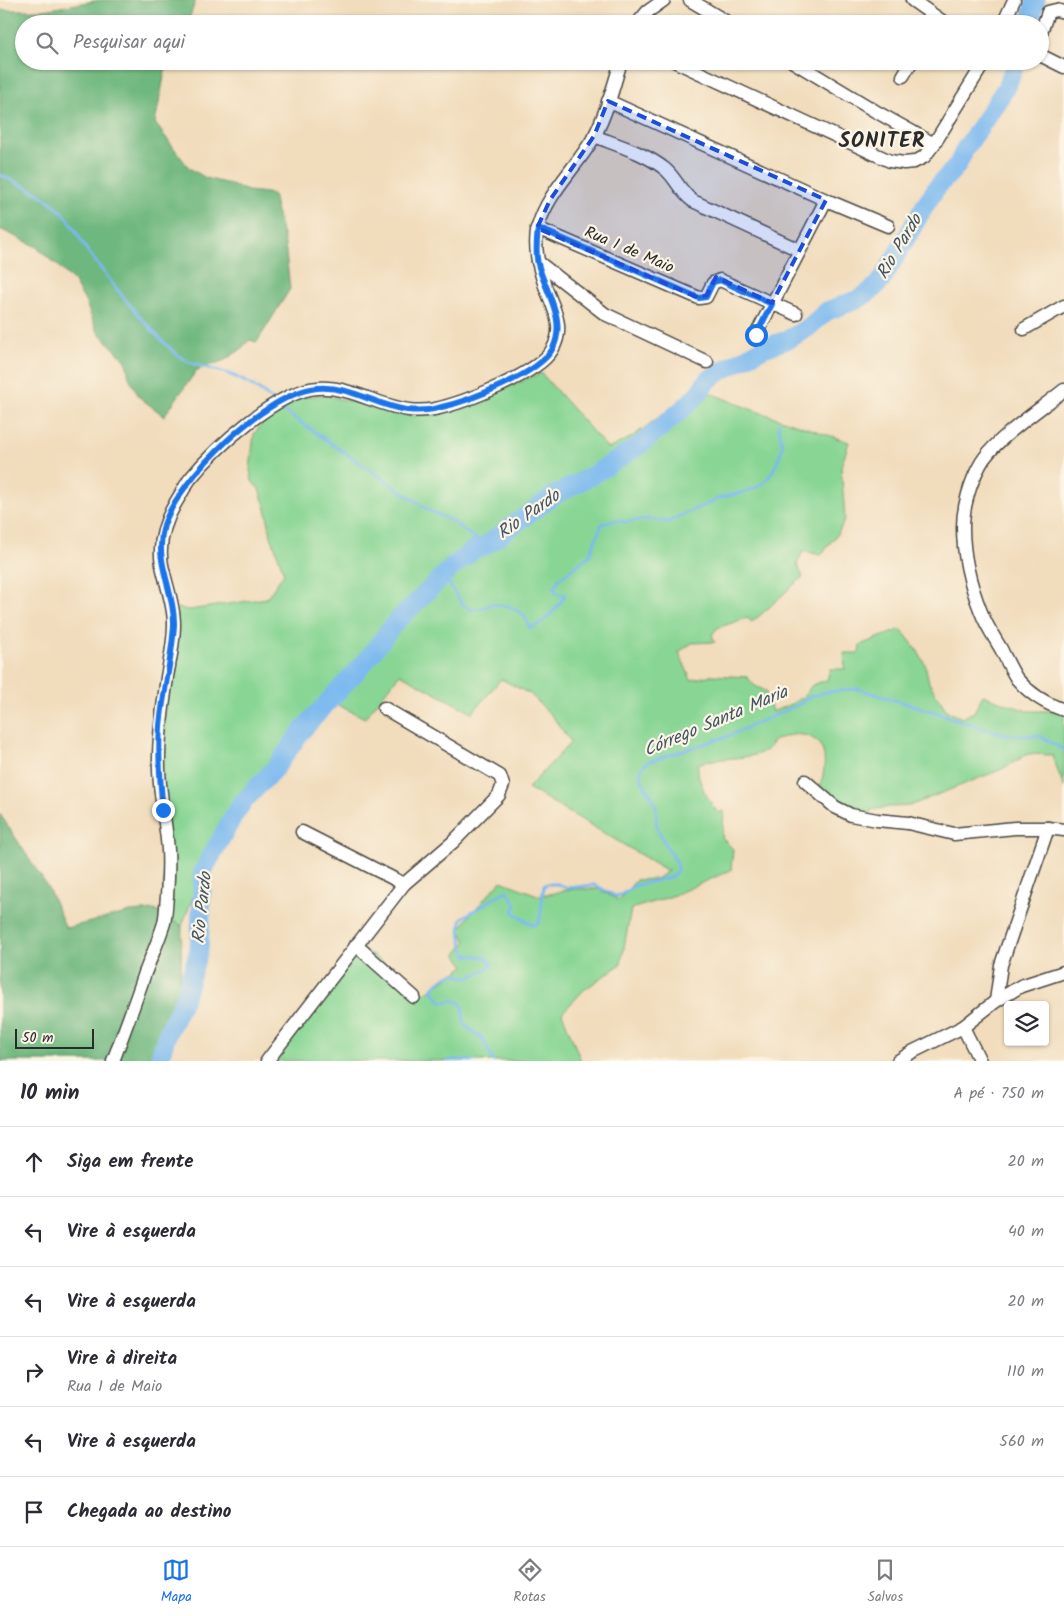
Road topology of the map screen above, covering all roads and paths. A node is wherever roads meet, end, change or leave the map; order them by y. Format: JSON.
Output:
{"nodes":[{"id":1,"x":664,"y":0,"type":"edge"},
{"id":2,"x":690,"y":0,"type":"edge"},
{"id":3,"x":912,"y":0,"type":"edge"},
{"id":4,"x":1014,"y":0,"type":"edge"},
{"id":5,"x":1064,"y":12,"type":"edge"},
{"id":6,"x":644,"y":15,"type":"edge"},
{"id":7,"x":715,"y":15,"type":"edge"},
{"id":8,"x":930,"y":15,"type":"edge"},
{"id":9,"x":1007,"y":15,"type":"edge"},
{"id":10,"x":1047,"y":15,"type":"edge"},
{"id":11,"x":1049,"y":60,"type":"edge"},
{"id":12,"x":1064,"y":67,"type":"edge"},
{"id":13,"x":618,"y":70,"type":"edge"},
{"id":14,"x":693,"y":70,"type":"edge"},
{"id":15,"x":807,"y":70,"type":"edge"},
{"id":16,"x":907,"y":70,"type":"edge"},
{"id":17,"x":979,"y":70,"type":"edge"},
{"id":18,"x":904,"y":76,"type":"dead end"},
{"id":19,"x":608,"y":101,"type":"junction"},
{"id":20,"x":594,"y":136,"type":"junction"},
{"id":21,"x":934,"y":144,"type":"junction"},
{"id":22,"x":826,"y":200,"type":"junction"},
{"id":23,"x":888,"y":226,"type":"dead end"},
{"id":24,"x":538,"y":228,"type":"junction"},
{"id":25,"x":799,"y":250,"type":"junction"},
{"id":26,"x":538,"y":262,"type":"junction"},
{"id":27,"x":772,"y":304,"type":"junction"},
{"id":28,"x":1064,"y":306,"type":"edge"},
{"id":29,"x":796,"y":314,"type":"dead end"},
{"id":30,"x":1024,"y":329,"type":"dead end"},
{"id":31,"x":756,"y":335,"type":"dead end"},
{"id":32,"x":707,"y":362,"type":"dead end"},
{"id":33,"x":1064,"y":390,"type":"edge"},
{"id":34,"x":384,"y":708,"type":"dead end"},
{"id":35,"x":1064,"y":710,"type":"edge"},
{"id":36,"x":805,"y":781,"type":"dead end"},
{"id":37,"x":1048,"y":828,"type":"junction"},
{"id":38,"x":1064,"y":830,"type":"edge"},
{"id":39,"x":302,"y":832,"type":"dead end"},
{"id":40,"x":404,"y":884,"type":"junction"},
{"id":41,"x":356,"y":945,"type":"junction"},
{"id":42,"x":1064,"y":972,"type":"edge"},
{"id":43,"x":414,"y":997,"type":"dead end"},
{"id":44,"x":996,"y":1001,"type":"junction"},
{"id":45,"x":963,"y":1027,"type":"junction"},
{"id":46,"x":113,"y":1061,"type":"edge"},
{"id":47,"x":268,"y":1061,"type":"edge"},
{"id":48,"x":898,"y":1061,"type":"edge"},
{"id":49,"x":980,"y":1061,"type":"edge"}],
"edges":[{"from":1,"to":6,"type":"street"},
{"from":2,"to":7,"type":"street"},
{"from":3,"to":8,"type":"street"},
{"from":4,"to":9,"type":"street"},
{"from":5,"to":10,"type":"street"},
{"from":11,"to":12,"type":"street"},
{"from":13,"to":19,"type":"street"},
{"from":14,"to":21,"type":"street"},
{"from":15,"to":21,"type":"street"},
{"from":16,"to":18,"type":"street"},
{"from":17,"to":21,"type":"street"},
{"from":19,"to":20,"type":"street"},
{"from":19,"to":22,"type":"street"},
{"from":20,"to":24,"type":"street"},
{"from":20,"to":25,"type":"street"},
{"from":22,"to":23,"type":"street"},
{"from":22,"to":25,"type":"street"},
{"from":24,"to":26,"type":"street"},
{"from":24,"to":27,"type":"street","name":"Rua 1 de Maio"},
{"from":25,"to":27,"type":"street"},
{"from":26,"to":32,"type":"street"},
{"from":26,"to":46,"type":"street"},
{"from":27,"to":29,"type":"street"},
{"from":27,"to":31,"type":"street"},
{"from":28,"to":30,"type":"street"},
{"from":33,"to":35,"type":"street"},
{"from":34,"to":40,"type":"street"},
{"from":36,"to":37,"type":"street"},
{"from":37,"to":38,"type":"street"},
{"from":37,"to":44,"type":"street"},
{"from":39,"to":40,"type":"street"},
{"from":40,"to":41,"type":"street"},
{"from":41,"to":43,"type":"street"},
{"from":41,"to":47,"type":"street"},
{"from":42,"to":44,"type":"street"},
{"from":44,"to":45,"type":"street"},
{"from":45,"to":48,"type":"street"},
{"from":45,"to":49,"type":"street"}]}
